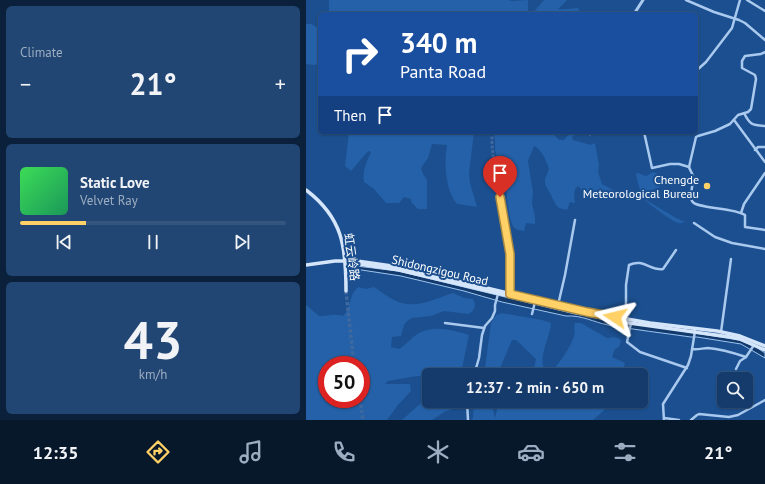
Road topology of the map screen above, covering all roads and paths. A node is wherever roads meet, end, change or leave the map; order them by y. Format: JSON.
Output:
{"nodes":[{"id":1,"x":643,"y":0,"type":"edge"},
{"id":2,"x":686,"y":0,"type":"edge"},
{"id":3,"x":740,"y":0,"type":"edge"},
{"id":4,"x":747,"y":0,"type":"edge"},
{"id":5,"x":635,"y":12,"type":"edge"},
{"id":6,"x":765,"y":12,"type":"edge"},
{"id":7,"x":736,"y":19,"type":"junction"},
{"id":8,"x":765,"y":40,"type":"edge"},
{"id":9,"x":765,"y":52,"type":"edge"},
{"id":10,"x":698,"y":69,"type":"edge"},
{"id":11,"x":744,"y":113,"type":"junction"},
{"id":12,"x":734,"y":120,"type":"junction"},
{"id":13,"x":765,"y":126,"type":"edge"},
{"id":14,"x":644,"y":134,"type":"edge"},
{"id":15,"x":765,"y":147,"type":"edge"},
{"id":16,"x":755,"y":150,"type":"junction"},
{"id":17,"x":765,"y":162,"type":"edge"},
{"id":18,"x":494,"y":164,"type":"tunnel mouth"},
{"id":19,"x":689,"y":167,"type":"junction"},
{"id":20,"x":765,"y":174,"type":"edge"},
{"id":21,"x":306,"y":190,"type":"edge"},
{"id":22,"x":741,"y":213,"type":"junction"},
{"id":23,"x":575,"y":220,"type":"dead end"},
{"id":24,"x":694,"y":223,"type":"dead end"},
{"id":25,"x":765,"y":230,"type":"edge"},
{"id":26,"x":765,"y":249,"type":"edge"},
{"id":27,"x":676,"y":250,"type":"dead end"},
{"id":28,"x":731,"y":259,"type":"dead end"},
{"id":29,"x":345,"y":261,"type":"junction"},
{"id":30,"x":306,"y":264,"type":"edge"},
{"id":31,"x":346,"y":291,"type":"tunnel mouth"},
{"id":32,"x":498,"y":294,"type":"junction"},
{"id":33,"x":510,"y":294,"type":"junction"},
{"id":34,"x":535,"y":303,"type":"junction"},
{"id":35,"x":558,"y":305,"type":"junction"},
{"id":36,"x":532,"y":314,"type":"dead end"},
{"id":37,"x":626,"y":319,"type":"junction"},
{"id":38,"x":445,"y":323,"type":"dead end"},
{"id":39,"x":631,"y":323,"type":"junction"},
{"id":40,"x":484,"y":328,"type":"junction"},
{"id":41,"x":695,"y":332,"type":"junction"},
{"id":42,"x":721,"y":332,"type":"junction"},
{"id":43,"x":753,"y":345,"type":"junction"},
{"id":44,"x":765,"y":346,"type":"edge"},
{"id":45,"x":692,"y":349,"type":"junction"},
{"id":46,"x":765,"y":350,"type":"edge"},
{"id":47,"x":746,"y":357,"type":"junction"},
{"id":48,"x":476,"y":368,"type":"edge"},
{"id":49,"x":687,"y":368,"type":"junction"},
{"id":50,"x":736,"y":369,"type":"dead end"},
{"id":51,"x":765,"y":400,"type":"edge"},
{"id":52,"x":467,"y":408,"type":"edge"},
{"id":53,"x":664,"y":419,"type":"edge"},
{"id":54,"x":693,"y":419,"type":"edge"},
{"id":55,"x":468,"y":420,"type":"edge"},
{"id":56,"x":679,"y":420,"type":"edge"}],
"edges":[{"from":1,"to":5,"type":"street"},
{"from":2,"to":7,"type":"street"},
{"from":3,"to":7,"type":"street"},
{"from":4,"to":6,"type":"street"},
{"from":7,"to":8,"type":"street"},
{"from":7,"to":10,"type":"street"},
{"from":9,"to":11,"type":"street"},
{"from":11,"to":12,"type":"street"},
{"from":11,"to":13,"type":"street"},
{"from":12,"to":16,"type":"street"},
{"from":12,"to":19,"type":"street"},
{"from":14,"to":19,"type":"street"},
{"from":15,"to":16,"type":"street"},
{"from":16,"to":17,"type":"street"},
{"from":18,"to":33,"type":"street"},
{"from":19,"to":22,"type":"street"},
{"from":20,"to":22,"type":"street"},
{"from":21,"to":29,"type":"main road","name":"虹云岭路"},
{"from":22,"to":25,"type":"street"},
{"from":23,"to":35,"type":"street"},
{"from":24,"to":26,"type":"street"},
{"from":27,"to":37,"type":"street"},
{"from":28,"to":42,"type":"street"},
{"from":29,"to":30,"type":"main road","name":"Shidongzigou Road"},
{"from":29,"to":31,"type":"main road","name":"虹云岭路"},
{"from":29,"to":32,"type":"main road","name":"Shidongzigou Road"},
{"from":29,"to":33,"type":"main road","name":"Shidongzigou Road"},
{"from":32,"to":34,"type":"main road","name":"Shidongzigou Road"},
{"from":32,"to":40,"type":"street"},
{"from":33,"to":35,"type":"main road","name":"Shidongzigou Road"},
{"from":34,"to":36,"type":"street"},
{"from":34,"to":39,"type":"main road","name":"Shidongzigou Road"},
{"from":35,"to":37,"type":"main road","name":"Shidongzigou Road"},
{"from":37,"to":42,"type":"main road","name":"Shidongzigou Road"},
{"from":38,"to":40,"type":"street"},
{"from":39,"to":41,"type":"main road","name":"Shidongzigou Road"},
{"from":39,"to":49,"type":"street"},
{"from":40,"to":48,"type":"street"},
{"from":41,"to":43,"type":"main road","name":"Shidongzigou Road"},
{"from":41,"to":45,"type":"street"},
{"from":42,"to":44,"type":"main road","name":"Shidongzigou Road"},
{"from":43,"to":46,"type":"main road","name":"Shidongzigou Road"},
{"from":43,"to":47,"type":"street"},
{"from":45,"to":47,"type":"street"},
{"from":45,"to":49,"type":"street"},
{"from":47,"to":50,"type":"street"},
{"from":49,"to":53,"type":"street"},
{"from":51,"to":54,"type":"street"},
{"from":52,"to":55,"type":"street"},
{"from":53,"to":56,"type":"street"}]}
